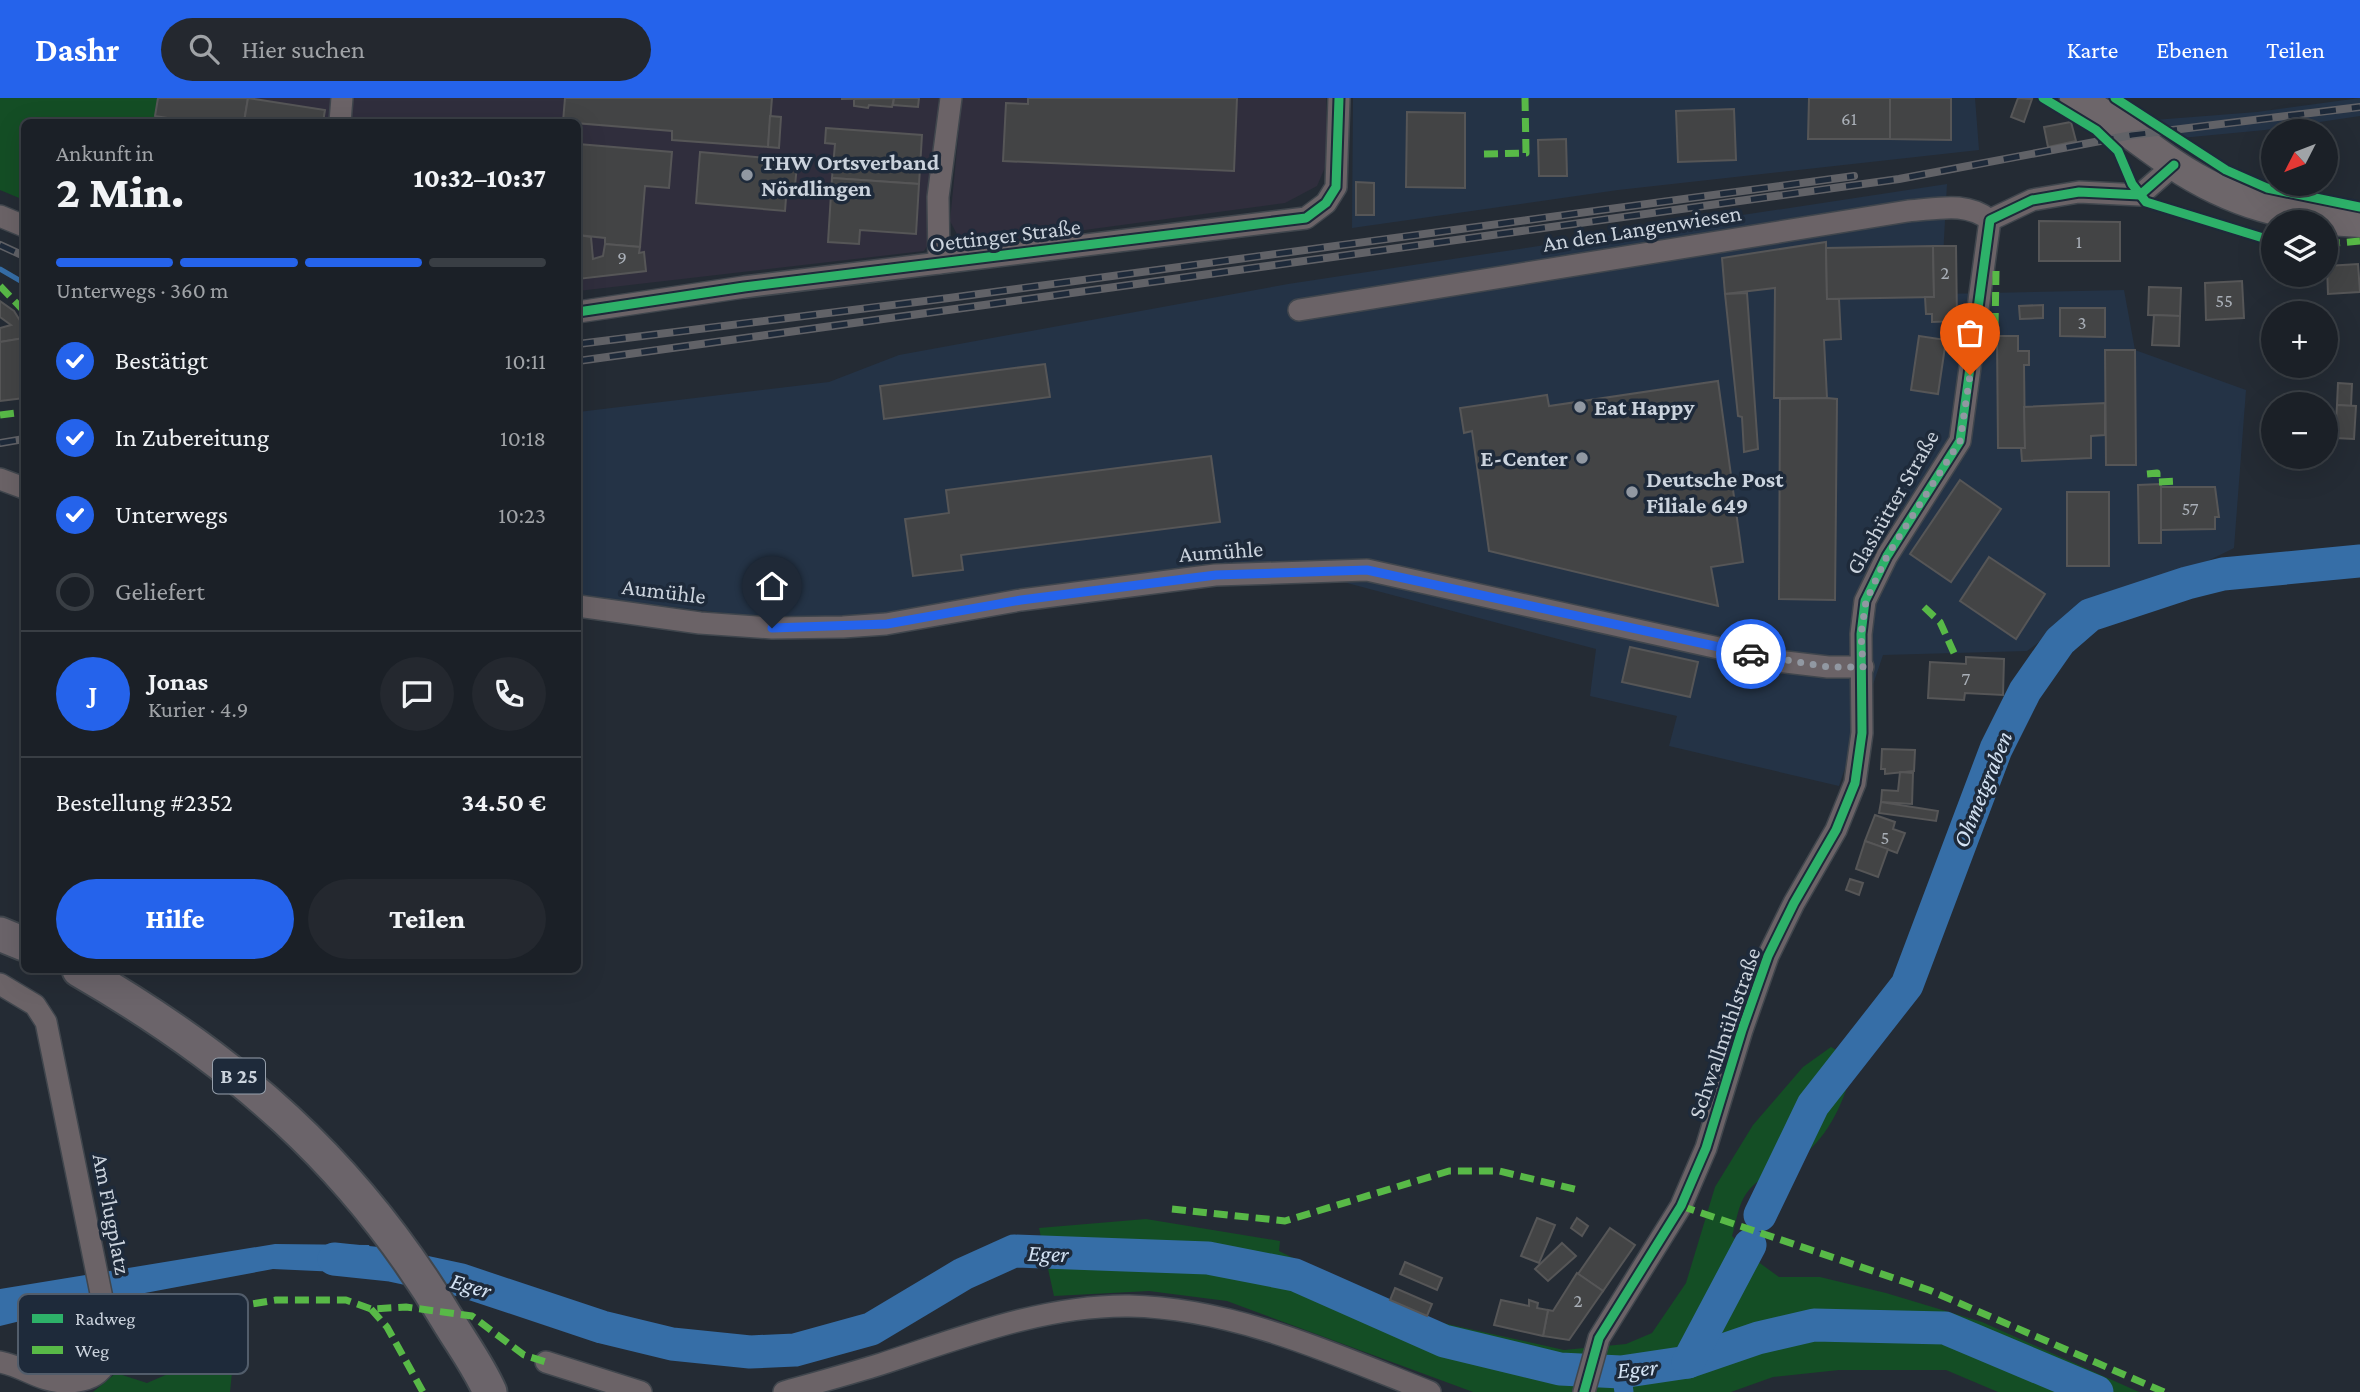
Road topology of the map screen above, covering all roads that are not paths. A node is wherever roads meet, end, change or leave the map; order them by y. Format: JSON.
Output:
{"nodes":[{"id":1,"x":342,"y":98,"type":"edge"},
{"id":2,"x":951,"y":98,"type":"edge"},
{"id":3,"x":1339,"y":98,"type":"edge"},
{"id":4,"x":2075,"y":98,"type":"edge"},
{"id":5,"x":340,"y":119,"type":"edge"},
{"id":6,"x":2174,"y":166,"type":"junction"},
{"id":7,"x":0,"y":216,"type":"edge"},
{"id":8,"x":1990,"y":220,"type":"junction"},
{"id":9,"x":2360,"y":222,"type":"edge"},
{"id":10,"x":21,"y":225,"type":"edge"},
{"id":11,"x":939,"y":263,"type":"junction"},
{"id":12,"x":1299,"y":310,"type":"dead end"},
{"id":13,"x":581,"y":312,"type":"edge"},
{"id":14,"x":0,"y":479,"type":"edge"},
{"id":15,"x":21,"y":487,"type":"edge"},
{"id":16,"x":581,"y":606,"type":"edge"},
{"id":17,"x":1861,"y":634,"type":"joint"},
{"id":18,"x":1863,"y":667,"type":"junction"},
{"id":19,"x":0,"y":934,"type":"edge"},
{"id":20,"x":21,"y":943,"type":"edge"},
{"id":21,"x":84,"y":973,"type":"edge"},
{"id":22,"x":0,"y":984,"type":"edge"},
{"id":23,"x":101,"y":1294,"type":"edge"},
{"id":24,"x":546,"y":1362,"type":"dead end"},
{"id":25,"x":0,"y":1363,"type":"edge"},
{"id":26,"x":18,"y":1366,"type":"edge"},
{"id":27,"x":36,"y":1374,"type":"edge"},
{"id":28,"x":96,"y":1374,"type":"edge"},
{"id":29,"x":490,"y":1392,"type":"edge"},
{"id":30,"x":641,"y":1392,"type":"edge"},
{"id":31,"x":784,"y":1392,"type":"edge"},
{"id":32,"x":1430,"y":1392,"type":"edge"},
{"id":33,"x":1584,"y":1392,"type":"edge"}],
"edges":[{"from":1,"to":5,"type":"street"},
{"from":2,"to":11,"type":"street","name":"Oettinger Straße"},
{"from":3,"to":11,"type":"street","name":"Oettinger Straße"},
{"from":4,"to":6,"type":"main road"},
{"from":6,"to":8,"type":"street"},
{"from":6,"to":9,"type":"main road"},
{"from":7,"to":10,"type":"street"},
{"from":8,"to":12,"type":"street","name":"An den Langenwiesen"},
{"from":8,"to":17,"type":"street","name":"Glashütter Straße"},
{"from":11,"to":13,"type":"street","name":"Oettinger Straße"},
{"from":14,"to":15,"type":"street"},
{"from":16,"to":18,"type":"street","name":"Aumühle"},
{"from":17,"to":18,"type":"street","name":"Schwallmühlstraße"},
{"from":18,"to":33,"type":"street","name":"Schwallmühlstraße"},
{"from":19,"to":20,"type":"main road"},
{"from":21,"to":29,"type":"main road","number":"B 25"},
{"from":22,"to":23,"type":"street","name":"Am Flugplatz"},
{"from":24,"to":30,"type":"street"},
{"from":25,"to":26,"type":"street","name":"Am Flugplatz"},
{"from":27,"to":28,"type":"street","name":"Am Flugplatz"},
{"from":31,"to":32,"type":"street"}]}
